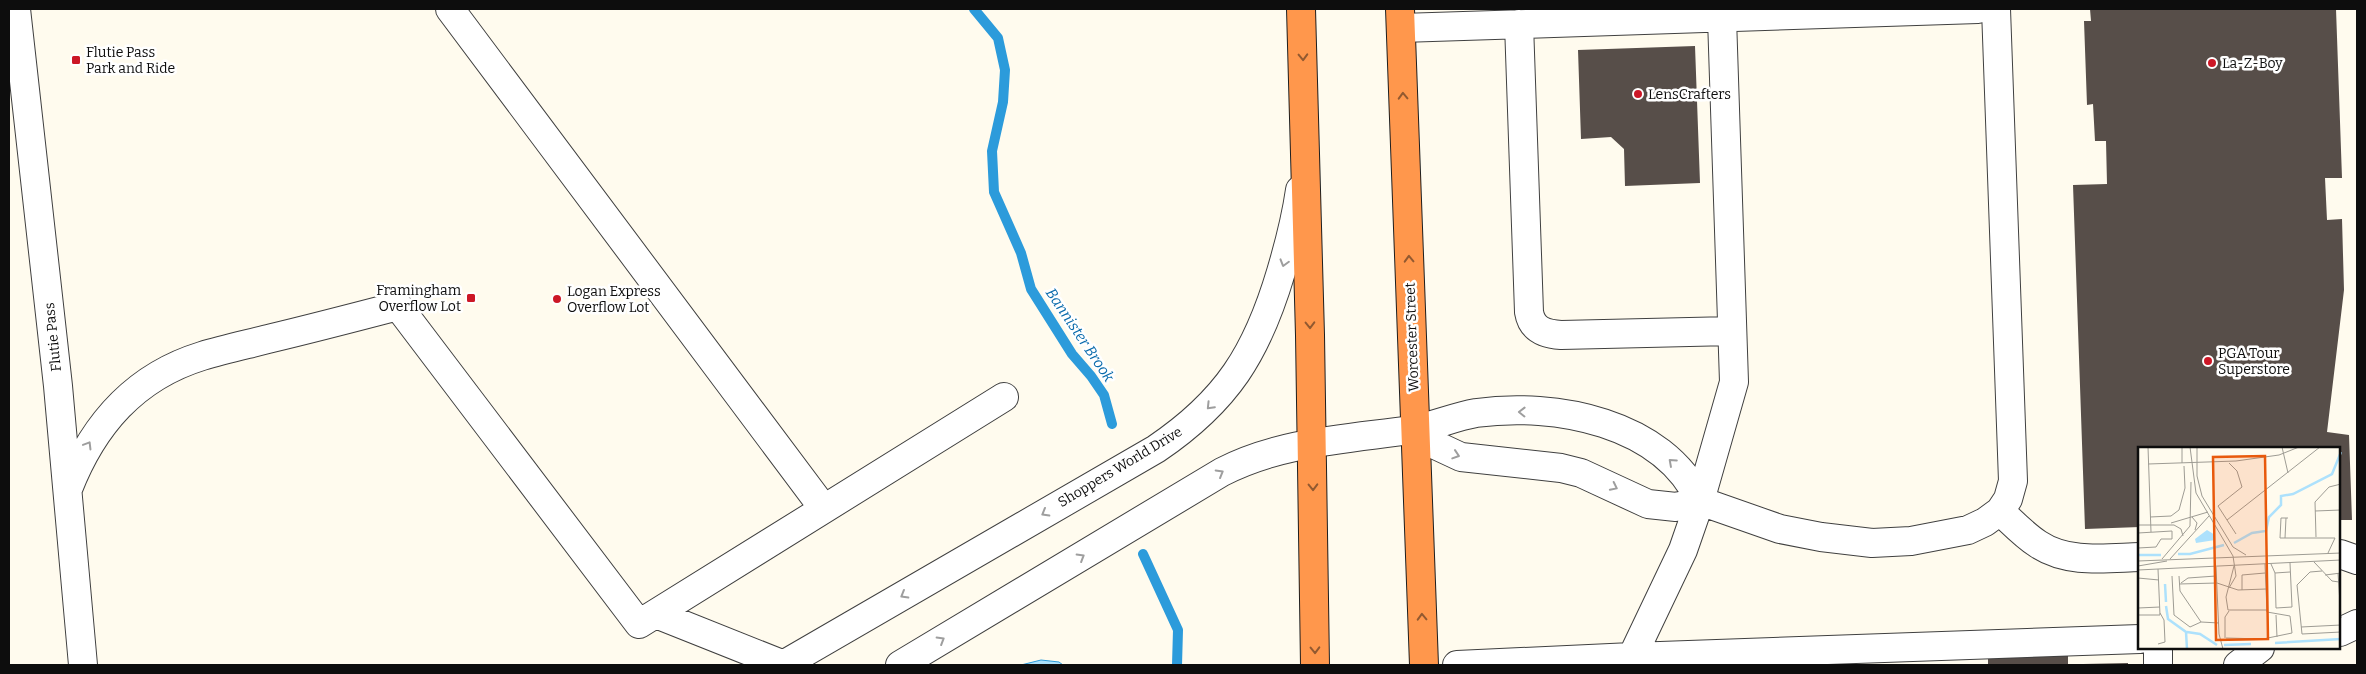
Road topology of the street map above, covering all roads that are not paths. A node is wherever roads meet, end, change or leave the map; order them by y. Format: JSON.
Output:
{"nodes":[{"id":1,"x":16,"y":9,"type":"edge"},
{"id":2,"x":450,"y":9,"type":"edge"},
{"id":3,"x":1301,"y":9,"type":"edge"},
{"id":4,"x":1978,"y":9,"type":"edge"},
{"id":5,"x":1996,"y":9,"type":"edge"},
{"id":6,"x":1722,"y":18,"type":"junction"},
{"id":7,"x":1401,"y":19,"type":"edge"},
{"id":8,"x":1519,"y":24,"type":"junction"},
{"id":9,"x":1306,"y":147,"type":"junction"},
{"id":10,"x":1732,"y":331,"type":"junction"},
{"id":11,"x":1004,"y":397,"type":"dead end"},
{"id":12,"x":1415,"y":430,"type":"junction"},
{"id":13,"x":1312,"y":444,"type":"junction"},
{"id":14,"x":68,"y":489,"type":"junction"},
{"id":15,"x":1700,"y":501,"type":"junction"},
{"id":16,"x":824,"y":510,"type":"junction"},
{"id":17,"x":2000,"y":510,"type":"junction"},
{"id":18,"x":2138,"y":557,"type":"edge"},
{"id":19,"x":656,"y":614,"type":"junction"},
{"id":20,"x":2357,"y":624,"type":"edge"},
{"id":21,"x":2341,"y":632,"type":"edge"},
{"id":22,"x":2138,"y":640,"type":"edge"},
{"id":23,"x":2158,"y":649,"type":"edge"},
{"id":24,"x":2259,"y":649,"type":"edge"},
{"id":25,"x":1632,"y":661,"type":"edge"},
{"id":26,"x":1549,"y":663,"type":"edge"},
{"id":27,"x":83,"y":665,"type":"edge"},
{"id":28,"x":783,"y":665,"type":"edge"},
{"id":29,"x":900,"y":665,"type":"edge"},
{"id":30,"x":1316,"y":665,"type":"edge"},
{"id":31,"x":1424,"y":665,"type":"edge"},
{"id":32,"x":1457,"y":665,"type":"edge"},
{"id":33,"x":2158,"y":665,"type":"edge"},
{"id":34,"x":2238,"y":665,"type":"edge"}],
"edges":[{"from":1,"to":14,"type":"street","name":"Flutie Pass"},
{"from":2,"to":16,"type":"street"},
{"from":3,"to":9,"type":"highway","one_way":true},
{"from":4,"to":6,"type":"street"},
{"from":5,"to":17,"type":"street"},
{"from":6,"to":8,"type":"street"},
{"from":6,"to":10,"type":"street"},
{"from":7,"to":8,"type":"street"},
{"from":12,"to":7,"type":"highway","name":"Worcester Street","one_way":true},
{"from":8,"to":10,"type":"street"},
{"from":9,"to":13,"type":"highway","one_way":true},
{"from":9,"to":28,"type":"street","name":"Shoppers World Drive","one_way":true},
{"from":10,"to":15,"type":"street"},
{"from":11,"to":16,"type":"street"},
{"from":12,"to":13,"type":"street"},
{"from":12,"to":15,"type":"street","one_way":true},
{"from":15,"to":12,"type":"street","one_way":true},
{"from":31,"to":12,"type":"highway","name":"Worcester Street","one_way":true},
{"from":29,"to":13,"type":"street","one_way":true},
{"from":13,"to":30,"type":"highway","one_way":true},
{"from":14,"to":19,"type":"street","one_way":true},
{"from":14,"to":27,"type":"street","name":"Flutie Pass"},
{"from":15,"to":17,"type":"street"},
{"from":15,"to":25,"type":"street"},
{"from":16,"to":19,"type":"street"},
{"from":17,"to":18,"type":"street"},
{"from":19,"to":28,"type":"street"},
{"from":20,"to":21,"type":"street"},
{"from":22,"to":25,"type":"street"},
{"from":23,"to":33,"type":"street"},
{"from":24,"to":34,"type":"street"},
{"from":25,"to":26,"type":"street"},
{"from":26,"to":32,"type":"street"}]}
